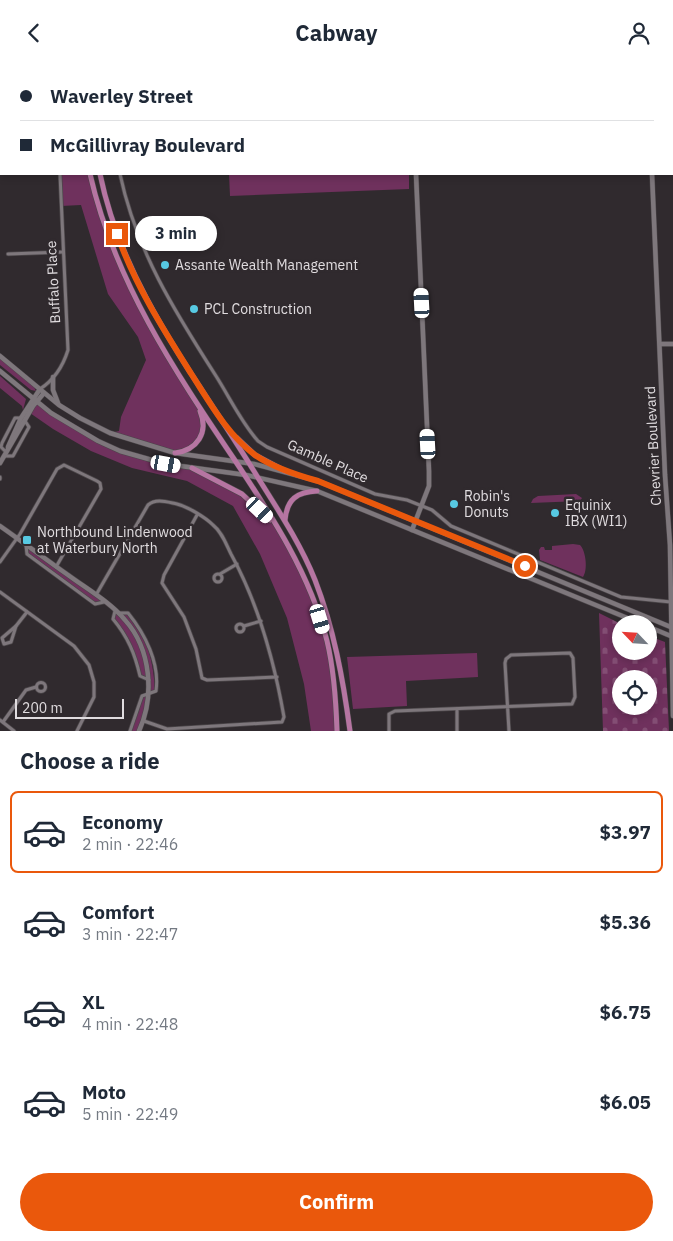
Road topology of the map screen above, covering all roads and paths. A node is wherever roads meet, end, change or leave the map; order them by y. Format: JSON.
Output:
{"nodes":[{"id":1,"x":90,"y":65,"type":"edge"},
{"id":2,"x":94,"y":65,"type":"edge"},
{"id":3,"x":60,"y":175,"type":"edge"},
{"id":4,"x":90,"y":175,"type":"edge"},
{"id":5,"x":100,"y":175,"type":"edge"},
{"id":6,"x":120,"y":175,"type":"edge"},
{"id":7,"x":416,"y":175,"type":"edge"},
{"id":8,"x":652,"y":175,"type":"edge"},
{"id":9,"x":63,"y":252,"type":"junction"},
{"id":10,"x":8,"y":254,"type":"dead end"},
{"id":11,"x":660,"y":344,"type":"junction"},
{"id":12,"x":673,"y":344,"type":"edge"},
{"id":13,"x":0,"y":356,"type":"edge"},
{"id":14,"x":0,"y":371,"type":"edge"},
{"id":15,"x":53,"y":377,"type":"junction"},
{"id":16,"x":42,"y":391,"type":"junction"},
{"id":17,"x":189,"y":391,"type":"junction"},
{"id":18,"x":35,"y":400,"type":"junction"},
{"id":19,"x":58,"y":405,"type":"junction"},
{"id":20,"x":23,"y":420,"type":"junction"},
{"id":21,"x":227,"y":428,"type":"junction"},
{"id":22,"x":6,"y":452,"type":"junction"},
{"id":23,"x":175,"y":453,"type":"junction"},
{"id":24,"x":236,"y":462,"type":"junction"},
{"id":25,"x":0,"y":463,"type":"edge"},
{"id":26,"x":250,"y":463,"type":"junction"},
{"id":27,"x":192,"y":468,"type":"junction"},
{"id":28,"x":285,"y":471,"type":"junction"},
{"id":29,"x":246,"y":475,"type":"junction"},
{"id":30,"x":260,"y":480,"type":"junction"},
{"id":31,"x":317,"y":491,"type":"junction"},
{"id":32,"x":422,"y":506,"type":"junction"},
{"id":33,"x":197,"y":514,"type":"junction"},
{"id":34,"x":416,"y":520,"type":"junction"},
{"id":35,"x":285,"y":521,"type":"junction"},
{"id":36,"x":0,"y":525,"type":"edge"},
{"id":37,"x":276,"y":526,"type":"junction"},
{"id":38,"x":412,"y":529,"type":"junction"},
{"id":39,"x":17,"y":538,"type":"junction"},
{"id":40,"x":26,"y":545,"type":"junction"},
{"id":41,"x":0,"y":562,"type":"edge"},
{"id":42,"x":237,"y":564,"type":"junction"},
{"id":43,"x":56,"y":567,"type":"junction"},
{"id":44,"x":220,"y":574,"type":"dead end"},
{"id":45,"x":0,"y":593,"type":"edge"},
{"id":46,"x":96,"y":596,"type":"junction"},
{"id":47,"x":104,"y":602,"type":"junction"},
{"id":48,"x":671,"y":602,"type":"junction"},
{"id":49,"x":27,"y":612,"type":"junction"},
{"id":50,"x":117,"y":612,"type":"junction"},
{"id":51,"x":620,"y":615,"type":"edge"},
{"id":52,"x":261,"y":621,"type":"junction"},
{"id":53,"x":16,"y":626,"type":"junction"},
{"id":54,"x":244,"y":626,"type":"dead end"},
{"id":55,"x":672,"y":628,"type":"edge"},
{"id":56,"x":658,"y":631,"type":"edge"},
{"id":57,"x":672,"y":637,"type":"edge"},
{"id":58,"x":672,"y":657,"type":"edge"},
{"id":59,"x":276,"y":677,"type":"junction"},
{"id":60,"x":149,"y":680,"type":"junction"},
{"id":61,"x":36,"y":687,"type":"dead end"},
{"id":62,"x":149,"y":695,"type":"junction"},
{"id":63,"x":507,"y":707,"type":"junction"},
{"id":64,"x":458,"y":709,"type":"junction"},
{"id":65,"x":673,"y":716,"type":"edge"},
{"id":66,"x":2,"y":721,"type":"edge"},
{"id":67,"x":144,"y":721,"type":"junction"},
{"id":68,"x":14,"y":731,"type":"edge"},
{"id":69,"x":77,"y":731,"type":"edge"},
{"id":70,"x":130,"y":731,"type":"edge"},
{"id":71,"x":139,"y":731,"type":"edge"},
{"id":72,"x":337,"y":731,"type":"edge"},
{"id":73,"x":350,"y":731,"type":"edge"},
{"id":74,"x":389,"y":731,"type":"edge"},
{"id":75,"x":458,"y":731,"type":"edge"},
{"id":76,"x":508,"y":731,"type":"edge"}],
"edges":[{"from":1,"to":2,"type":"street"},
{"from":3,"to":9,"type":"street","name":"Buffalo Place"},
{"from":4,"to":17,"type":"main road"},
{"from":5,"to":21,"type":"main road"},
{"from":6,"to":32,"type":"street","name":"Gamble Place"},
{"from":7,"to":32,"type":"main road"},
{"from":8,"to":11,"type":"main road","name":"Chevrier Boulevard"},
{"from":9,"to":10,"type":"street"},
{"from":9,"to":15,"type":"street","name":"Buffalo Place"},
{"from":11,"to":12,"type":"main road"},
{"from":11,"to":48,"type":"main road","name":"Chevrier Boulevard"},
{"from":13,"to":16,"type":"main road"},
{"from":14,"to":18,"type":"main road"},
{"from":15,"to":16,"type":"street","name":"Buffalo Place"},
{"from":15,"to":19,"type":"main road"},
{"from":16,"to":18,"type":"main road"},
{"from":16,"to":19,"type":"main road"},
{"from":17,"to":23,"type":"main road"},
{"from":17,"to":24,"type":"main road"},
{"from":18,"to":20,"type":"main road"},
{"from":18,"to":27,"type":"main road"},
{"from":19,"to":23,"type":"main road"},
{"from":20,"to":22,"type":"main road"},
{"from":20,"to":22,"type":"street"},
{"from":20,"to":22,"type":"street"},
{"from":21,"to":26,"type":"main road"},
{"from":21,"to":28,"type":"main road"},
{"from":22,"to":25,"type":"main road"},
{"from":23,"to":24,"type":"main road"},
{"from":24,"to":26,"type":"main road"},
{"from":24,"to":29,"type":"main road"},
{"from":26,"to":28,"type":"main road"},
{"from":26,"to":30,"type":"main road"},
{"from":27,"to":29,"type":"main road"},
{"from":27,"to":37,"type":"main road"},
{"from":28,"to":34,"type":"main road"},
{"from":29,"to":30,"type":"main road"},
{"from":29,"to":37,"type":"main road"},
{"from":30,"to":31,"type":"main road"},
{"from":30,"to":35,"type":"main road"},
{"from":31,"to":35,"type":"main road"},
{"from":31,"to":38,"type":"main road"},
{"from":32,"to":34,"type":"main road"},
{"from":32,"to":48,"type":"street","name":"Gamble Place"},
{"from":33,"to":42,"type":"street"},
{"from":33,"to":46,"type":"street"},
{"from":33,"to":59,"type":"street"},
{"from":34,"to":38,"type":"main road"},
{"from":34,"to":55,"type":"main road"},
{"from":35,"to":73,"type":"main road"},
{"from":36,"to":39,"type":"main road"},
{"from":37,"to":72,"type":"main road"},
{"from":38,"to":51,"type":"main road"},
{"from":39,"to":40,"type":"main road"},
{"from":39,"to":41,"type":"street"},
{"from":39,"to":43,"type":"street"},
{"from":40,"to":43,"type":"main road"},
{"from":40,"to":47,"type":"street"},
{"from":42,"to":44,"type":"street"},
{"from":42,"to":52,"type":"street"},
{"from":43,"to":46,"type":"main road"},
{"from":45,"to":49,"type":"street"},
{"from":46,"to":47,"type":"main road"},
{"from":47,"to":50,"type":"main road"},
{"from":48,"to":55,"type":"main road","name":"Chevrier Boulevard"},
{"from":49,"to":53,"type":"street"},
{"from":49,"to":69,"type":"street"},
{"from":50,"to":60,"type":"main road"},
{"from":50,"to":60,"type":"street"},
{"from":50,"to":62,"type":"street"},
{"from":52,"to":54,"type":"street"},
{"from":52,"to":59,"type":"street"},
{"from":53,"to":53,"type":"street"},
{"from":55,"to":57,"type":"main road","name":"Chevrier Boulevard"},
{"from":56,"to":57,"type":"main road"},
{"from":57,"to":58,"type":"main road","name":"Chevrier Boulevard"},
{"from":58,"to":65,"type":"main road","name":"Chevrier Boulevard"},
{"from":59,"to":67,"type":"street"},
{"from":60,"to":62,"type":"main road"},
{"from":61,"to":66,"type":"street"},
{"from":62,"to":67,"type":"main road"},
{"from":62,"to":70,"type":"street"},
{"from":63,"to":63,"type":"street"},
{"from":63,"to":64,"type":"street"},
{"from":63,"to":76,"type":"street"},
{"from":64,"to":74,"type":"street"},
{"from":64,"to":75,"type":"street"},
{"from":66,"to":68,"type":"street"},
{"from":67,"to":71,"type":"main road"}]}
